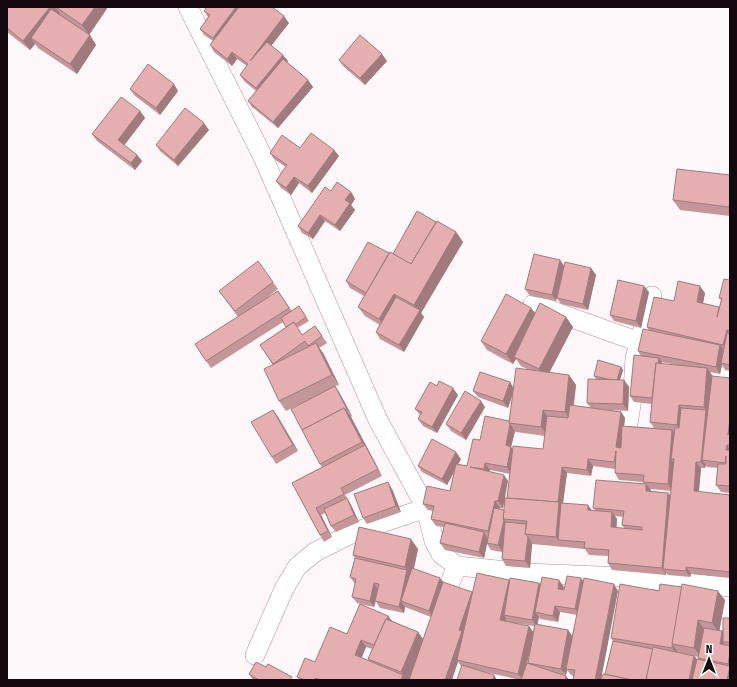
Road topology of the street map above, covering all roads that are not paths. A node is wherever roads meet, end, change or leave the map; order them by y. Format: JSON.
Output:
{"nodes":[{"id":1,"x":188,"y":7,"type":"edge"},
{"id":2,"x":652,"y":296,"type":"dead end"},
{"id":3,"x":533,"y":304,"type":"dead end"},
{"id":4,"x":637,"y":350,"type":"junction"},
{"id":5,"x":730,"y":376,"type":"edge"},
{"id":6,"x":624,"y":452,"type":"edge"},
{"id":7,"x":426,"y":508,"type":"junction"},
{"id":8,"x":457,"y":566,"type":"junction"},
{"id":9,"x":730,"y":587,"type":"edge"},
{"id":10,"x":621,"y":590,"type":"junction"},
{"id":11,"x":434,"y":622,"type":"edge"},
{"id":12,"x":255,"y":655,"type":"dead end"},
{"id":13,"x":606,"y":680,"type":"edge"}],
"edges":[{"from":1,"to":7,"type":"street"},
{"from":2,"to":4,"type":"street"},
{"from":3,"to":4,"type":"street"},
{"from":4,"to":5,"type":"street"},
{"from":4,"to":6,"type":"street"},
{"from":7,"to":8,"type":"street"},
{"from":7,"to":12,"type":"street"},
{"from":8,"to":10,"type":"street"},
{"from":8,"to":11,"type":"street"},
{"from":9,"to":10,"type":"street"},
{"from":10,"to":13,"type":"street"}]}
